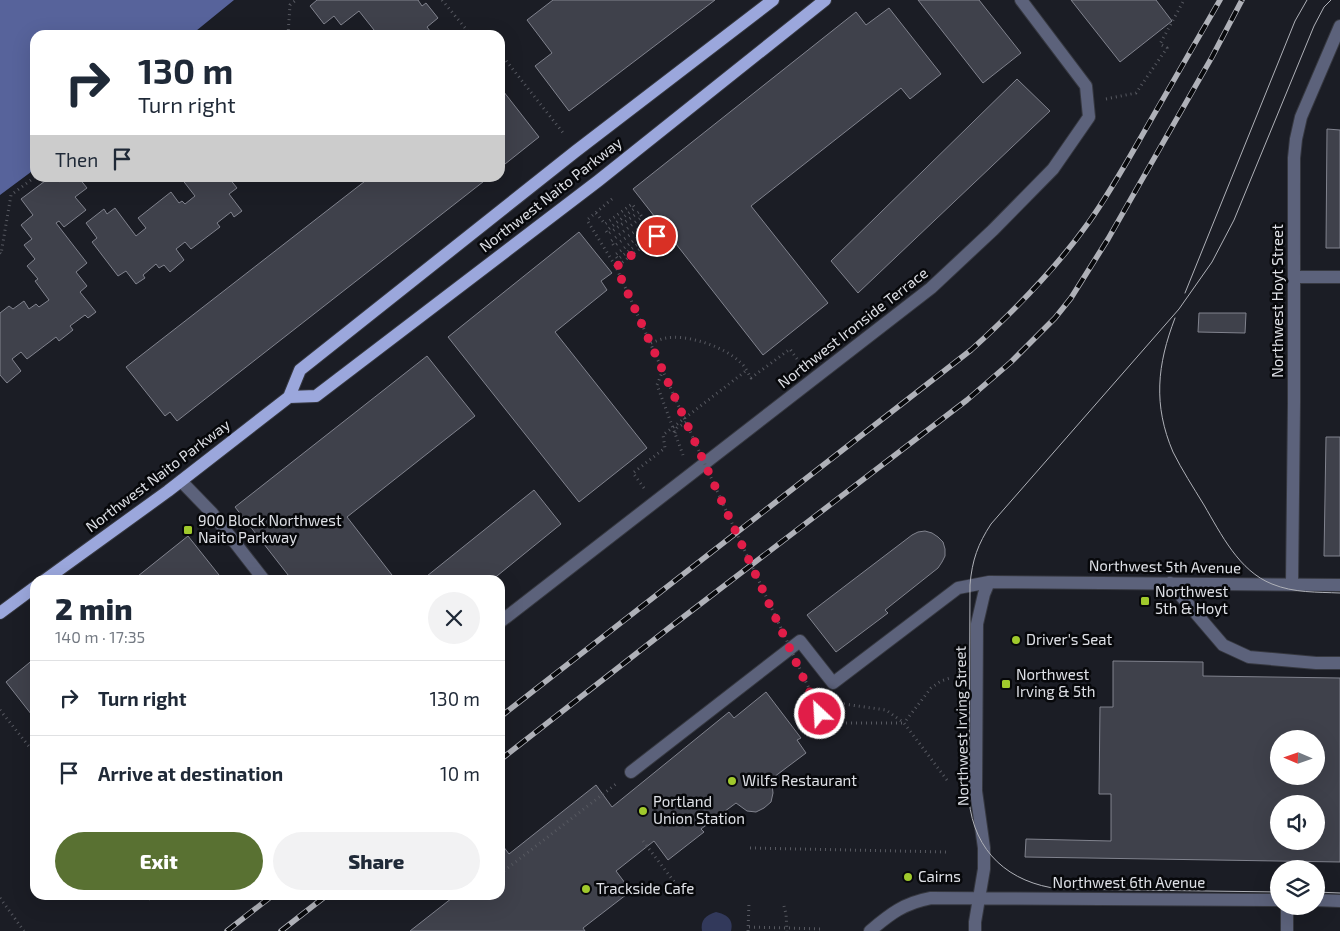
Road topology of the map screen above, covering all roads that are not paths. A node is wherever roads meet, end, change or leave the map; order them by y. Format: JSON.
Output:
{"nodes":[{"id":1,"x":773,"y":0,"type":"edge"},
{"id":2,"x":825,"y":0,"type":"edge"},
{"id":3,"x":1021,"y":0,"type":"edge"},
{"id":4,"x":1340,"y":26,"type":"edge"},
{"id":5,"x":1294,"y":277,"type":"junction"},
{"id":6,"x":1340,"y":277,"type":"edge"},
{"id":7,"x":289,"y":397,"type":"junction"},
{"id":8,"x":182,"y":481,"type":"junction"},
{"id":9,"x":52,"y":575,"type":"edge"},
{"id":10,"x":260,"y":575,"type":"edge"},
{"id":11,"x":989,"y":582,"type":"junction"},
{"id":12,"x":1170,"y":583,"type":"junction"},
{"id":13,"x":1292,"y":584,"type":"junction"},
{"id":14,"x":1340,"y":585,"type":"edge"},
{"id":15,"x":30,"y":591,"type":"edge"},
{"id":16,"x":0,"y":613,"type":"edge"},
{"id":17,"x":505,"y":618,"type":"edge"},
{"id":18,"x":1340,"y":663,"type":"edge"},
{"id":19,"x":631,"y":772,"type":"road end"},
{"id":20,"x":979,"y":898,"type":"junction"},
{"id":21,"x":1270,"y":900,"type":"edge"},
{"id":22,"x":1325,"y":900,"type":"edge"},
{"id":23,"x":1340,"y":901,"type":"edge"},
{"id":24,"x":1287,"y":915,"type":"edge"},
{"id":25,"x":870,"y":931,"type":"edge"},
{"id":26,"x":975,"y":931,"type":"edge"},
{"id":27,"x":1287,"y":931,"type":"edge"}],
"edges":[{"from":1,"to":7,"type":"main road","name":"Northwest Naito Parkway"},
{"from":2,"to":7,"type":"main road","name":"Northwest Naito Parkway"},
{"from":3,"to":17,"type":"street","name":"Northwest Ironside Terrace"},
{"from":4,"to":5,"type":"street","name":"Northwest Hoyt Street"},
{"from":5,"to":6,"type":"street"},
{"from":5,"to":13,"type":"street","name":"Northwest Hoyt Street"},
{"from":7,"to":8,"type":"main road","name":"Northwest Naito Parkway"},
{"from":8,"to":9,"type":"main road","name":"Northwest Naito Parkway"},
{"from":8,"to":10,"type":"street"},
{"from":11,"to":12,"type":"street","name":"Northwest 5th Avenue"},
{"from":11,"to":19,"type":"street","name":"Northwest 5th Avenue"},
{"from":11,"to":20,"type":"street","name":"Northwest Irving Street"},
{"from":12,"to":13,"type":"street","name":"Northwest 5th Avenue"},
{"from":12,"to":18,"type":"street"},
{"from":13,"to":14,"type":"street","name":"Northwest 5th Avenue"},
{"from":15,"to":16,"type":"main road"},
{"from":20,"to":21,"type":"street","name":"Northwest 6th Avenue"},
{"from":20,"to":25,"type":"street","name":"Northwest 6th Avenue"},
{"from":20,"to":26,"type":"street","name":"Northwest Irving Street"},
{"from":22,"to":23,"type":"street"},
{"from":24,"to":27,"type":"street"}]}
